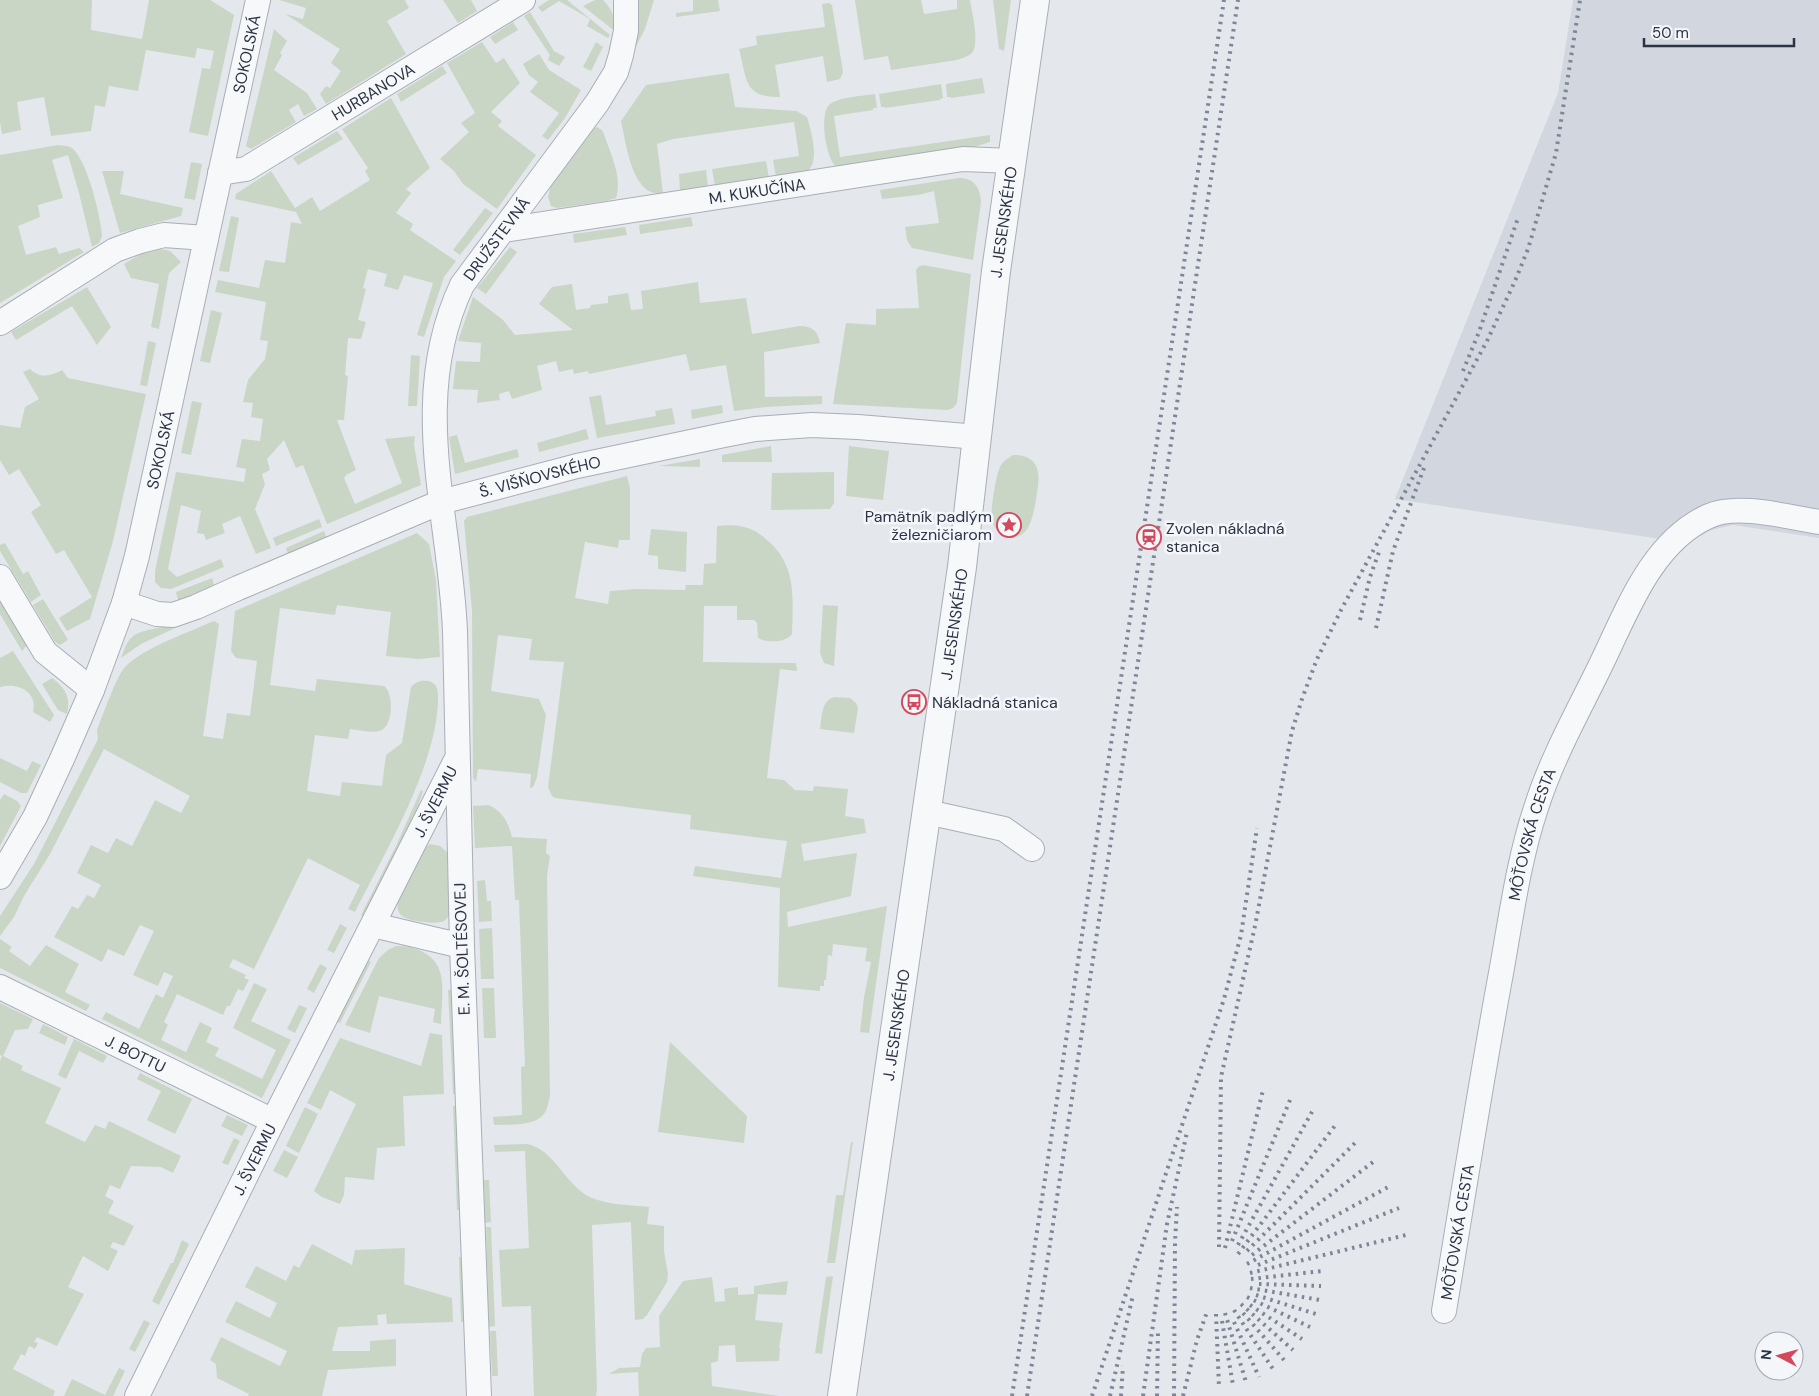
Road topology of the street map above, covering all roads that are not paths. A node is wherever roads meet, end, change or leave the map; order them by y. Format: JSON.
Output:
{"nodes":[{"id":1,"x":258,"y":0,"type":"edge"},
{"id":2,"x":523,"y":0,"type":"edge"},
{"id":3,"x":1035,"y":0,"type":"edge"},
{"id":4,"x":621,"y":4,"type":"edge"},
{"id":5,"x":1012,"y":162,"type":"junction"},
{"id":6,"x":220,"y":173,"type":"junction"},
{"id":7,"x":504,"y":230,"type":"junction"},
{"id":8,"x":206,"y":238,"type":"junction"},
{"id":9,"x":0,"y":323,"type":"edge"},
{"id":10,"x":978,"y":437,"type":"junction"},
{"id":11,"x":441,"y":502,"type":"junction"},
{"id":12,"x":1819,"y":522,"type":"edge"},
{"id":13,"x":0,"y":577,"type":"edge"},
{"id":14,"x":124,"y":603,"type":"junction"},
{"id":15,"x":92,"y":690,"type":"junction"},
{"id":16,"x":457,"y":758,"type":"junction"},
{"id":17,"x":927,"y":812,"type":"junction"},
{"id":18,"x":1032,"y":849,"type":"dead end"},
{"id":19,"x":0,"y":878,"type":"edge"},
{"id":20,"x":372,"y":925,"type":"junction"},
{"id":21,"x":462,"y":946,"type":"junction"},
{"id":22,"x":0,"y":987,"type":"edge"},
{"id":23,"x":272,"y":1121,"type":"junction"},
{"id":24,"x":1444,"y":1311,"type":"dead end"},
{"id":25,"x":137,"y":1396,"type":"edge"},
{"id":26,"x":479,"y":1396,"type":"edge"},
{"id":27,"x":842,"y":1396,"type":"edge"}],
"edges":[{"from":1,"to":6,"type":"street","name":"SOKOLSKÁ"},
{"from":2,"to":6,"type":"street","name":"HURBANOVA"},
{"from":3,"to":5,"type":"street","name":"J. JESENSKÉHO"},
{"from":4,"to":7,"type":"street","name":"DRUŽSTEVNÁ"},
{"from":5,"to":7,"type":"street","name":"M. KUKUČÍNA"},
{"from":5,"to":10,"type":"street","name":"J. JESENSKÉHO"},
{"from":6,"to":8,"type":"street","name":"SOKOLSKÁ"},
{"from":7,"to":11,"type":"street","name":"DRUŽSTEVNÁ"},
{"from":8,"to":9,"type":"street"},
{"from":8,"to":14,"type":"street","name":"SOKOLSKÁ"},
{"from":10,"to":11,"type":"street","name":"Š. VIŠŇOVSKÉHO"},
{"from":10,"to":17,"type":"street","name":"J. JESENSKÉHO"},
{"from":11,"to":14,"type":"street","name":"Š. VIŠŇOVSKÉHO"},
{"from":11,"to":16,"type":"street","name":"E. M. ŠOLTÉSOVEJ"},
{"from":12,"to":24,"type":"street","name":"MÔŤOVSKÁ CESTA"},
{"from":13,"to":15,"type":"street"},
{"from":14,"to":15,"type":"street","name":"SOKOLSKÁ"},
{"from":15,"to":19,"type":"street","name":"SOKOLSKÁ"},
{"from":16,"to":20,"type":"street","name":"J. ŠVERMU"},
{"from":16,"to":21,"type":"street","name":"E. M. ŠOLTÉSOVEJ"},
{"from":17,"to":18,"type":"street"},
{"from":17,"to":27,"type":"street","name":"J. JESENSKÉHO"},
{"from":20,"to":21,"type":"street"},
{"from":20,"to":23,"type":"street","name":"J. ŠVERMU"},
{"from":21,"to":26,"type":"street","name":"E. M. ŠOLTÉSOVEJ"},
{"from":22,"to":23,"type":"street","name":"J. BOTTU"},
{"from":23,"to":25,"type":"street","name":"J. ŠVERMU"}]}
